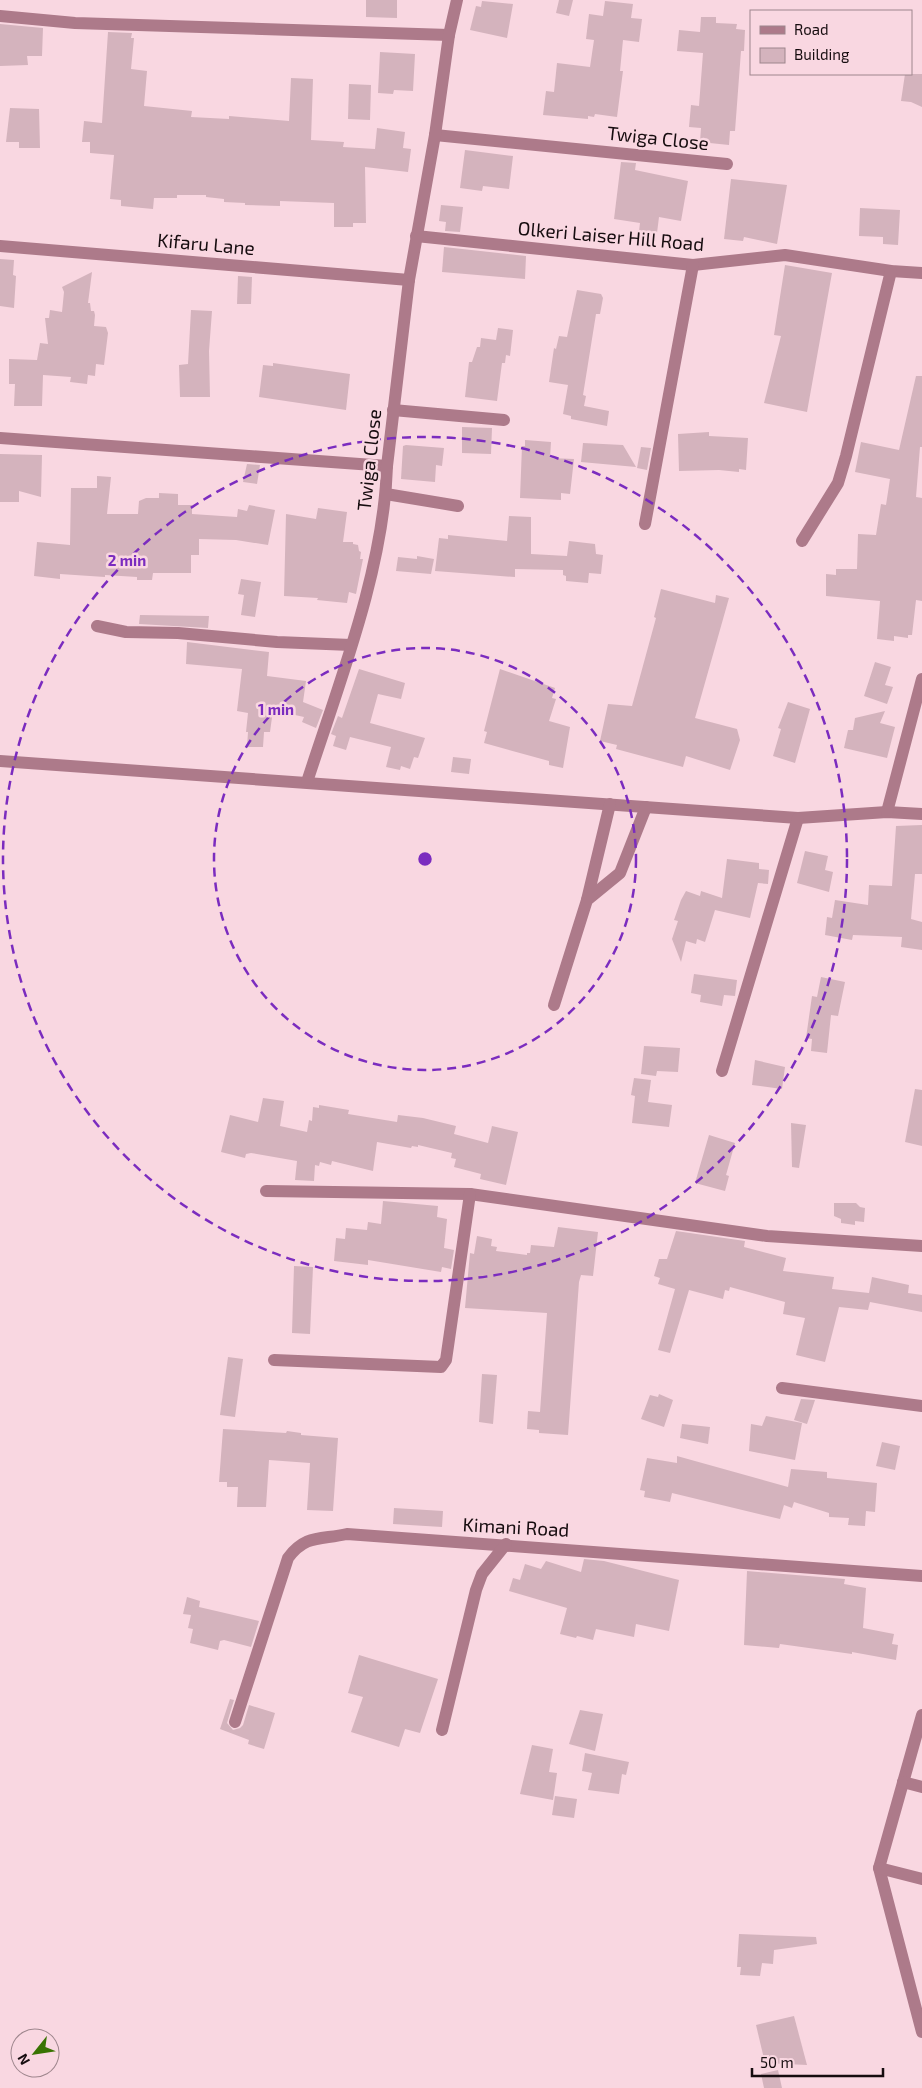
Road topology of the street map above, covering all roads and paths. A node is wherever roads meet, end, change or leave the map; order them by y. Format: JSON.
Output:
{"nodes":[{"id":1,"x":457,"y":0,"type":"edge"},
{"id":2,"x":0,"y":16,"type":"edge"},
{"id":3,"x":449,"y":35,"type":"junction"},
{"id":4,"x":435,"y":135,"type":"junction"},
{"id":5,"x":727,"y":164,"type":"dead end"},
{"id":6,"x":416,"y":236,"type":"junction"},
{"id":7,"x":0,"y":246,"type":"edge"},
{"id":8,"x":693,"y":265,"type":"junction"},
{"id":9,"x":891,"y":271,"type":"junction"},
{"id":10,"x":922,"y":273,"type":"edge"},
{"id":11,"x":409,"y":280,"type":"junction"},
{"id":12,"x":393,"y":410,"type":"junction"},
{"id":13,"x":504,"y":420,"type":"dead end"},
{"id":14,"x":0,"y":438,"type":"edge"},
{"id":15,"x":387,"y":466,"type":"junction"},
{"id":16,"x":386,"y":494,"type":"junction"},
{"id":17,"x":458,"y":506,"type":"dead end"},
{"id":18,"x":645,"y":524,"type":"dead end"},
{"id":19,"x":802,"y":541,"type":"dead end"},
{"id":20,"x":97,"y":626,"type":"dead end"},
{"id":21,"x":351,"y":645,"type":"junction"},
{"id":22,"x":922,"y":679,"type":"edge"},
{"id":23,"x":0,"y":761,"type":"edge"},
{"id":24,"x":307,"y":782,"type":"junction"},
{"id":25,"x":610,"y":804,"type":"junction"},
{"id":26,"x":646,"y":807,"type":"junction"},
{"id":27,"x":887,"y":812,"type":"junction"},
{"id":28,"x":922,"y":814,"type":"edge"},
{"id":29,"x":798,"y":818,"type":"junction"},
{"id":30,"x":587,"y":900,"type":"junction"},
{"id":31,"x":554,"y":1004,"type":"dead end"},
{"id":32,"x":722,"y":1071,"type":"dead end"},
{"id":33,"x":266,"y":1191,"type":"dead end"},
{"id":34,"x":470,"y":1194,"type":"junction"},
{"id":35,"x":922,"y":1246,"type":"edge"},
{"id":36,"x":274,"y":1360,"type":"dead end"},
{"id":37,"x":782,"y":1388,"type":"dead end"},
{"id":38,"x":922,"y":1406,"type":"edge"},
{"id":39,"x":506,"y":1544,"type":"junction"},
{"id":40,"x":922,"y":1576,"type":"edge"},
{"id":41,"x":922,"y":1715,"type":"edge"},
{"id":42,"x":235,"y":1722,"type":"dead end"},
{"id":43,"x":442,"y":1730,"type":"dead end"},
{"id":44,"x":903,"y":1782,"type":"junction"},
{"id":45,"x":922,"y":1786,"type":"edge"},
{"id":46,"x":879,"y":1868,"type":"junction"},
{"id":47,"x":922,"y":1879,"type":"edge"},
{"id":48,"x":922,"y":2032,"type":"edge"}],
"edges":[{"from":1,"to":3,"type":"street","name":"Twiga Close"},
{"from":2,"to":3,"type":"street"},
{"from":3,"to":4,"type":"street","name":"Twiga Close"},
{"from":4,"to":5,"type":"street","name":"Twiga Close"},
{"from":4,"to":6,"type":"street","name":"Twiga Close"},
{"from":6,"to":8,"type":"street","name":"Olkeri Laiser Hill Road"},
{"from":6,"to":11,"type":"street","name":"Twiga Close"},
{"from":7,"to":11,"type":"street","name":"Kifaru Lane"},
{"from":8,"to":9,"type":"street","name":"Olkeri Laiser Hill Road"},
{"from":8,"to":18,"type":"street"},
{"from":9,"to":10,"type":"street","name":"Olkeri Laiser Hill Road"},
{"from":9,"to":19,"type":"street"},
{"from":11,"to":12,"type":"street","name":"Twiga Close"},
{"from":12,"to":13,"type":"street"},
{"from":12,"to":15,"type":"street","name":"Twiga Close"},
{"from":14,"to":15,"type":"street"},
{"from":15,"to":16,"type":"street","name":"Twiga Close"},
{"from":16,"to":17,"type":"street"},
{"from":16,"to":21,"type":"street","name":"Twiga Close"},
{"from":20,"to":21,"type":"street"},
{"from":21,"to":24,"type":"street","name":"Twiga Close"},
{"from":22,"to":27,"type":"street"},
{"from":23,"to":24,"type":"street"},
{"from":24,"to":25,"type":"street"},
{"from":25,"to":26,"type":"street"},
{"from":25,"to":30,"type":"street"},
{"from":26,"to":29,"type":"street"},
{"from":26,"to":30,"type":"street"},
{"from":27,"to":28,"type":"street"},
{"from":27,"to":29,"type":"street"},
{"from":29,"to":32,"type":"street"},
{"from":30,"to":31,"type":"street"},
{"from":33,"to":34,"type":"street"},
{"from":34,"to":35,"type":"street"},
{"from":34,"to":36,"type":"street"},
{"from":37,"to":38,"type":"street"},
{"from":39,"to":40,"type":"street","name":"Kimani Road"},
{"from":39,"to":42,"type":"street","name":"Kimani Road"},
{"from":39,"to":43,"type":"street"},
{"from":41,"to":44,"type":"street"},
{"from":44,"to":45,"type":"street"},
{"from":44,"to":46,"type":"street"},
{"from":46,"to":47,"type":"street"},
{"from":46,"to":48,"type":"street"}]}
